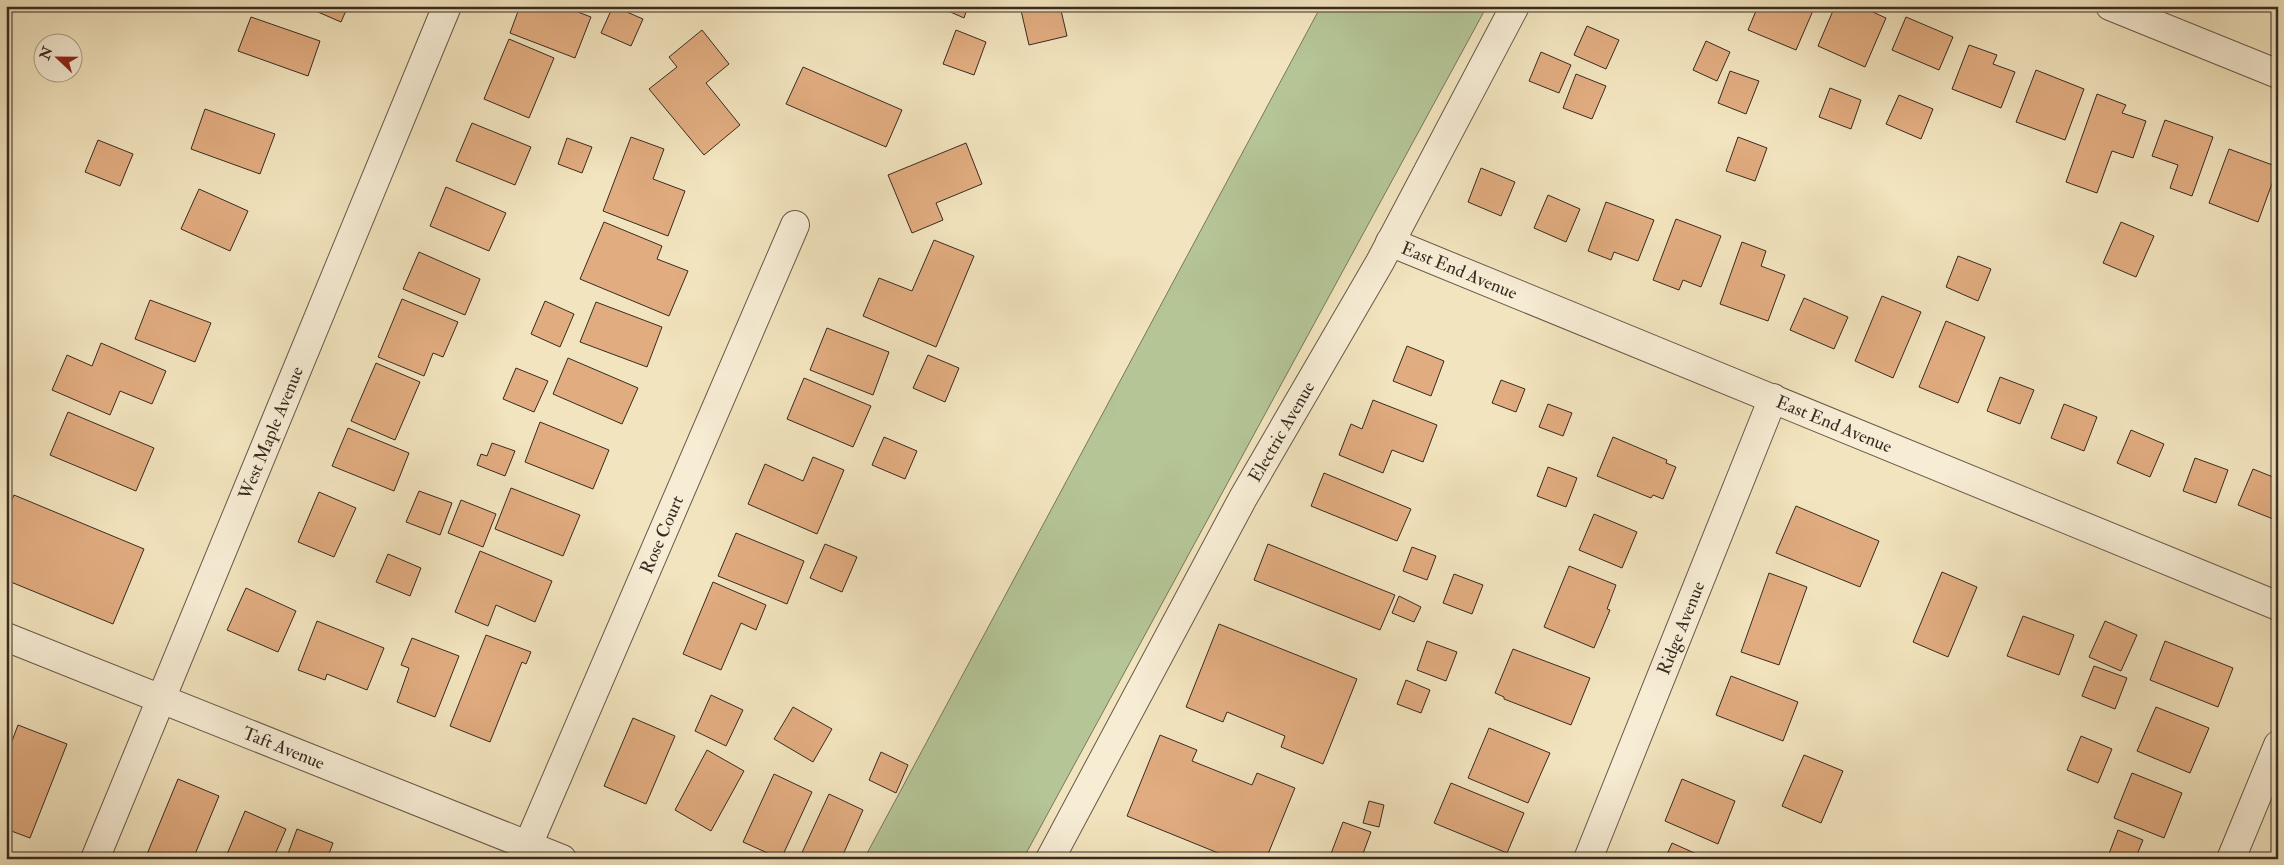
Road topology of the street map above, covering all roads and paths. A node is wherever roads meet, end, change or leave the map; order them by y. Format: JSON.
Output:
{"nodes":[{"id":1,"x":447,"y":6,"type":"edge"},
{"id":2,"x":1515,"y":6,"type":"edge"},
{"id":3,"x":2110,"y":6,"type":"edge"},
{"id":4,"x":2278,"y":74,"type":"edge"},
{"id":5,"x":794,"y":225,"type":"dead end"},
{"id":6,"x":1390,"y":242,"type":"junction"},
{"id":7,"x":1773,"y":398,"type":"junction"},
{"id":8,"x":2278,"y":606,"type":"edge"},
{"id":9,"x":6,"y":637,"type":"edge"},
{"id":10,"x":162,"y":697,"type":"junction"},
{"id":11,"x":2278,"y":745,"type":"edge"},
{"id":12,"x":528,"y":845,"type":"junction"},
{"id":13,"x":95,"y":859,"type":"edge"},
{"id":14,"x":562,"y":859,"type":"edge"},
{"id":15,"x":1050,"y":859,"type":"edge"},
{"id":16,"x":1588,"y":859,"type":"edge"},
{"id":17,"x":2231,"y":859,"type":"edge"}],
"edges":[{"from":1,"to":10,"type":"street","name":"West Maple Avenue"},
{"from":2,"to":6,"type":"street","name":"Electric Avenue"},
{"from":3,"to":4,"type":"street"},
{"from":5,"to":12,"type":"street","name":"Rose Court"},
{"from":6,"to":7,"type":"street","name":"East End Avenue"},
{"from":6,"to":15,"type":"street","name":"Electric Avenue"},
{"from":7,"to":8,"type":"street","name":"East End Avenue"},
{"from":7,"to":16,"type":"street","name":"Ridge Avenue"},
{"from":9,"to":10,"type":"street","name":"Taft Avenue"},
{"from":10,"to":12,"type":"street","name":"Taft Avenue"},
{"from":10,"to":13,"type":"street","name":"West Maple Avenue"},
{"from":11,"to":17,"type":"street"},
{"from":12,"to":14,"type":"street","name":"Taft Avenue"}]}
